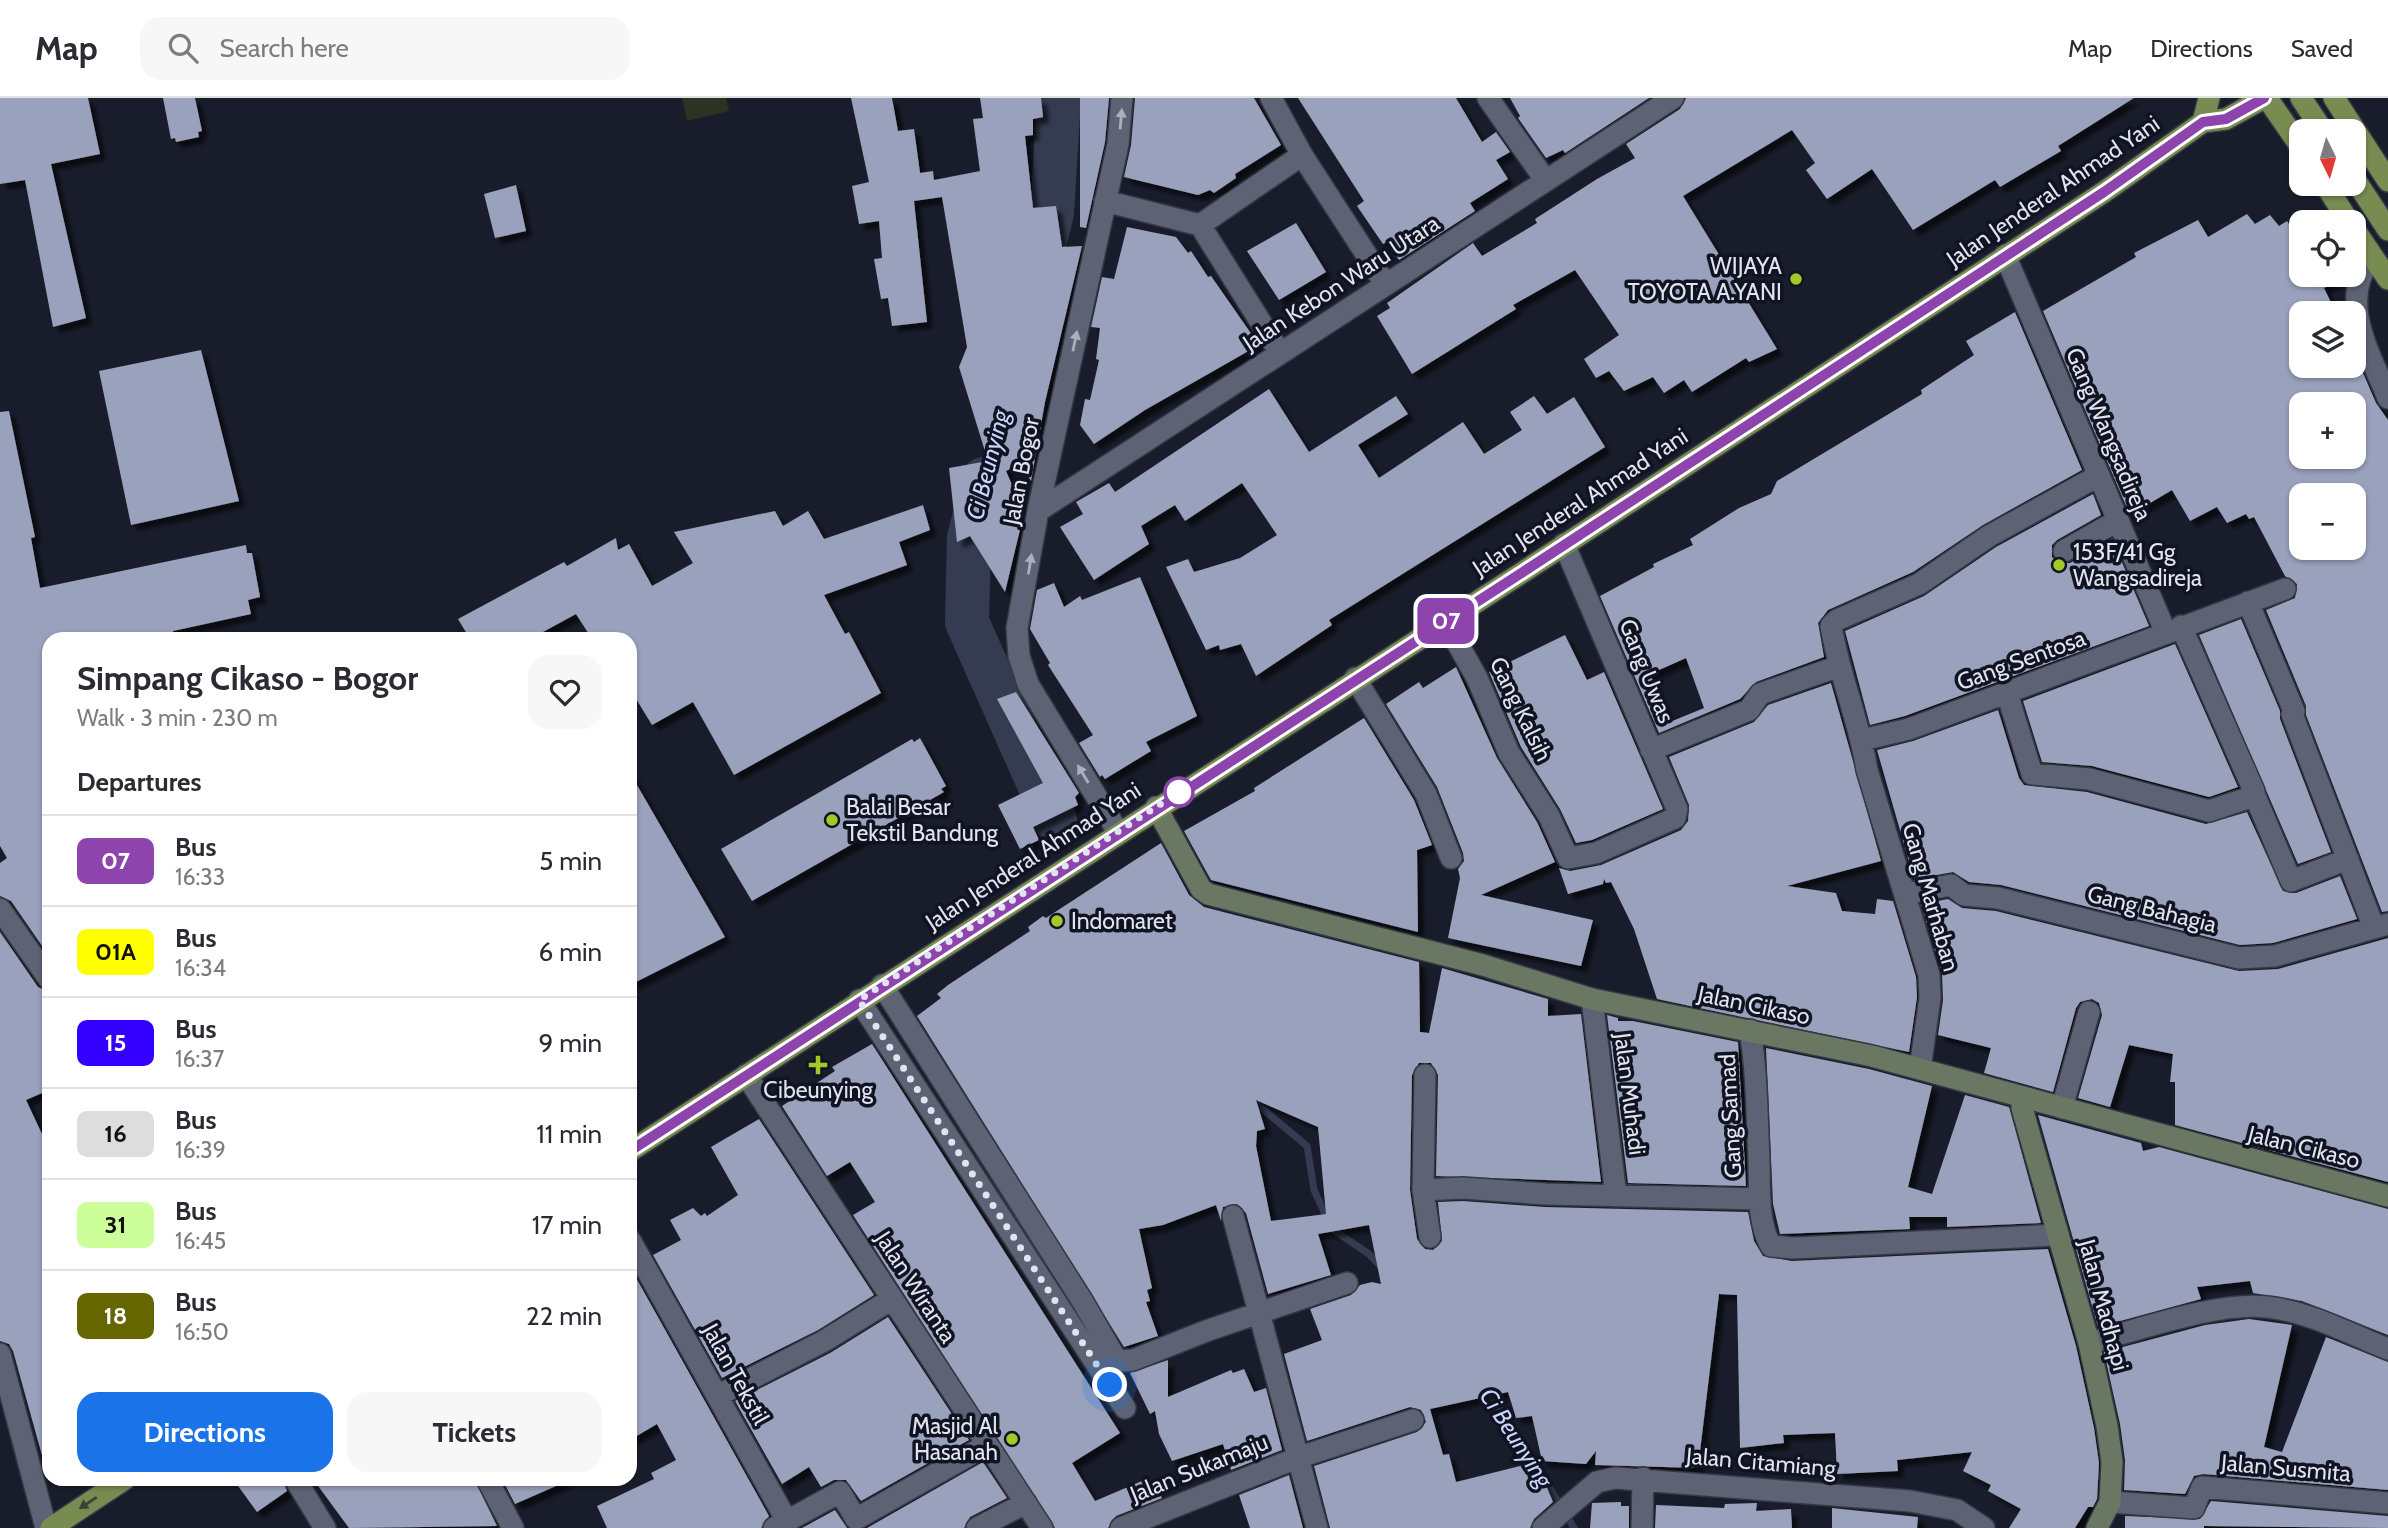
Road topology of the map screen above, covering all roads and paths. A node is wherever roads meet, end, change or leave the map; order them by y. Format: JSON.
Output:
{"nodes":[{"id":1,"x":1122,"y":98,"type":"edge"},
{"id":2,"x":1271,"y":98,"type":"edge"},
{"id":3,"x":1488,"y":98,"type":"edge"},
{"id":4,"x":1673,"y":98,"type":"edge"},
{"id":5,"x":2209,"y":98,"type":"edge"},
{"id":6,"x":2266,"y":98,"type":"edge"},
{"id":7,"x":2301,"y":98,"type":"edge"},
{"id":8,"x":2334,"y":98,"type":"edge"},
{"id":9,"x":2286,"y":107,"type":"edge"},
{"id":10,"x":2315,"y":119,"type":"edge"},
{"id":11,"x":2203,"y":122,"type":"junction"},
{"id":12,"x":1302,"y":155,"type":"junction"},
{"id":13,"x":1546,"y":181,"type":"junction"},
{"id":14,"x":2388,"y":181,"type":"edge"},
{"id":15,"x":2366,"y":196,"type":"edge"},
{"id":16,"x":1105,"y":201,"type":"junction"},
{"id":17,"x":1200,"y":225,"type":"junction"},
{"id":18,"x":2388,"y":230,"type":"edge"},
{"id":19,"x":2366,"y":248,"type":"edge"},
{"id":20,"x":2006,"y":255,"type":"junction"},
{"id":21,"x":2372,"y":257,"type":"junction"},
{"id":22,"x":2388,"y":279,"type":"edge"},
{"id":23,"x":1385,"y":285,"type":"junction"},
{"id":24,"x":1280,"y":354,"type":"junction"},
{"id":25,"x":2388,"y":398,"type":"edge"},
{"id":26,"x":2098,"y":477,"type":"junction"},
{"id":27,"x":1038,"y":512,"type":"junction"},
{"id":28,"x":2117,"y":521,"type":"junction"},
{"id":29,"x":1564,"y":544,"type":"junction"},
{"id":30,"x":2064,"y":551,"type":"dead end"},
{"id":31,"x":2285,"y":589,"type":"dead end"},
{"id":32,"x":2248,"y":602,"type":"junction"},
{"id":33,"x":1445,"y":621,"type":"junction"},
{"id":34,"x":2173,"y":630,"type":"junction"},
{"id":35,"x":1837,"y":658,"type":"junction"},
{"id":36,"x":1355,"y":678,"type":"junction"},
{"id":37,"x":2007,"y":693,"type":"junction"},
{"id":38,"x":1862,"y":740,"type":"junction"},
{"id":39,"x":1651,"y":750,"type":"junction"},
{"id":40,"x":2253,"y":794,"type":"junction"},
{"id":41,"x":1156,"y":807,"type":"junction"},
{"id":42,"x":1675,"y":818,"type":"joint"},
{"id":43,"x":1118,"y":832,"type":"junction"},
{"id":44,"x":1451,"y":858,"type":"dead end"},
{"id":45,"x":2348,"y":859,"type":"junction"},
{"id":46,"x":1905,"y":894,"type":"junction"},
{"id":47,"x":0,"y":909,"type":"edge"},
{"id":48,"x":2381,"y":926,"type":"edge"},
{"id":49,"x":42,"y":969,"type":"edge"},
{"id":50,"x":882,"y":985,"type":"junction"},
{"id":51,"x":1592,"y":999,"type":"junction"},
{"id":52,"x":859,"y":1000,"type":"junction"},
{"id":53,"x":2089,"y":1012,"type":"dead end"},
{"id":54,"x":1750,"y":1030,"type":"junction"},
{"id":55,"x":1920,"y":1069,"type":"junction"},
{"id":56,"x":746,"y":1075,"type":"junction"},
{"id":57,"x":1424,"y":1075,"type":"dead end"},
{"id":58,"x":2023,"y":1097,"type":"junction"},
{"id":59,"x":2062,"y":1108,"type":"junction"},
{"id":60,"x":637,"y":1146,"type":"edge"},
{"id":61,"x":1423,"y":1190,"type":"junction"},
{"id":62,"x":1616,"y":1196,"type":"junction"},
{"id":63,"x":2388,"y":1196,"type":"edge"},
{"id":64,"x":1760,"y":1199,"type":"junction"},
{"id":65,"x":1233,"y":1216,"type":"dead end"},
{"id":66,"x":2058,"y":1235,"type":"junction"},
{"id":67,"x":1430,"y":1237,"type":"dead end"},
{"id":68,"x":637,"y":1252,"type":"edge"},
{"id":69,"x":1347,"y":1283,"type":"dead end"},
{"id":70,"x":892,"y":1299,"type":"junction"},
{"id":71,"x":1258,"y":1313,"type":"junction"},
{"id":72,"x":2089,"y":1343,"type":"junction"},
{"id":73,"x":2388,"y":1349,"type":"edge"},
{"id":74,"x":0,"y":1354,"type":"edge"},
{"id":75,"x":719,"y":1395,"type":"junction"},
{"id":76,"x":1125,"y":1408,"type":"dead end"},
{"id":77,"x":1413,"y":1420,"type":"dead end"},
{"id":78,"x":988,"y":1445,"type":"junction"},
{"id":79,"x":1297,"y":1458,"type":"junction"},
{"id":80,"x":1643,"y":1478,"type":"junction"},
{"id":81,"x":114,"y":1486,"type":"edge"},
{"id":82,"x":299,"y":1486,"type":"edge"},
{"id":83,"x":491,"y":1486,"type":"edge"},
{"id":84,"x":2110,"y":1502,"type":"junction"},
{"id":85,"x":1026,"y":1503,"type":"junction"},
{"id":86,"x":2388,"y":1503,"type":"edge"},
{"id":87,"x":780,"y":1524,"type":"edge"},
{"id":88,"x":48,"y":1528,"type":"edge"},
{"id":89,"x":325,"y":1528,"type":"edge"},
{"id":90,"x":513,"y":1528,"type":"edge"},
{"id":91,"x":977,"y":1528,"type":"edge"},
{"id":92,"x":1042,"y":1528,"type":"edge"},
{"id":93,"x":1121,"y":1528,"type":"edge"},
{"id":94,"x":1317,"y":1528,"type":"edge"},
{"id":95,"x":1544,"y":1528,"type":"edge"},
{"id":96,"x":1642,"y":1528,"type":"edge"},
{"id":97,"x":1984,"y":1528,"type":"edge"},
{"id":98,"x":2097,"y":1528,"type":"edge"}],
"edges":[{"from":16,"to":1,"type":"street","name":"Jalan Bogor","one_way":true},
{"from":2,"to":12,"type":"street"},
{"from":3,"to":13,"type":"street"},
{"from":4,"to":13,"type":"street","name":"Jalan Kebon Waru Utara"},
{"from":5,"to":11,"type":"main road"},
{"from":6,"to":9,"type":"main road"},
{"from":6,"to":11,"type":"main road","name":"Jalan Jenderal Ahmad Yani"},
{"from":7,"to":10,"type":"main road"},
{"from":8,"to":14,"type":"main road"},
{"from":11,"to":20,"type":"main road","name":"Jalan Jenderal Ahmad Yani"},
{"from":12,"to":17,"type":"street"},
{"from":12,"to":23,"type":"street"},
{"from":13,"to":23,"type":"street","name":"Jalan Kebon Waru Utara"},
{"from":15,"to":18,"type":"main road"},
{"from":16,"to":17,"type":"street"},
{"from":27,"to":16,"type":"street","name":"Jalan Bogor","one_way":true},
{"from":17,"to":24,"type":"street"},
{"from":19,"to":21,"type":"main road"},
{"from":20,"to":26,"type":"street","name":"Gang Wangsadireja"},
{"from":20,"to":29,"type":"main road","name":"Jalan Jenderal Ahmad Yani"},
{"from":21,"to":22,"type":"main road"},
{"from":21,"to":25,"type":"street"},
{"from":23,"to":24,"type":"street","name":"Jalan Kebon Waru Utara"},
{"from":24,"to":27,"type":"street","name":"Jalan Kebon Waru Utara"},
{"from":26,"to":28,"type":"street","name":"Gang Wangsadireja"},
{"from":26,"to":35,"type":"street"},
{"from":43,"to":27,"type":"street","name":"Jalan Bogor","one_way":true},
{"from":28,"to":30,"type":"street"},
{"from":28,"to":34,"type":"street","name":"Gang Wangsadireja"},
{"from":29,"to":33,"type":"main road","name":"Jalan Jenderal Ahmad Yani"},
{"from":29,"to":39,"type":"street","name":"Gang Uwas"},
{"from":31,"to":32,"type":"street","name":"Gang Sentosa"},
{"from":32,"to":34,"type":"street","name":"Gang Sentosa"},
{"from":32,"to":45,"type":"street"},
{"from":33,"to":36,"type":"main road","name":"Jalan Jenderal Ahmad Yani"},
{"from":33,"to":42,"type":"street","name":"Gang Kalsih"},
{"from":34,"to":37,"type":"street","name":"Gang Sentosa"},
{"from":34,"to":40,"type":"street","name":"Gang Wangsadireja"},
{"from":35,"to":38,"type":"street"},
{"from":35,"to":39,"type":"street"},
{"from":36,"to":41,"type":"main road","name":"Jalan Jenderal Ahmad Yani"},
{"from":36,"to":44,"type":"street"},
{"from":37,"to":38,"type":"street","name":"Gang Sentosa"},
{"from":37,"to":40,"type":"street"},
{"from":38,"to":46,"type":"street","name":"Gang Marhaban"},
{"from":39,"to":42,"type":"street","name":"Gang Uwas"},
{"from":40,"to":45,"type":"street","name":"Gang Wangsadireja"},
{"from":41,"to":43,"type":"main road","name":"Jalan Jenderal Ahmad Yani"},
{"from":41,"to":51,"type":"street","name":"Jalan Cikaso"},
{"from":43,"to":50,"type":"main road","name":"Jalan Jenderal Ahmad Yani"},
{"from":45,"to":48,"type":"street"},
{"from":46,"to":48,"type":"street","name":"Gang Bahagia"},
{"from":46,"to":55,"type":"street","name":"Gang Marhaban"},
{"from":47,"to":49,"type":"street"},
{"from":50,"to":52,"type":"main road","name":"Jalan Jenderal Ahmad Yani"},
{"from":50,"to":71,"type":"street"},
{"from":51,"to":54,"type":"street","name":"Jalan Cikaso"},
{"from":51,"to":62,"type":"street","name":"Jalan Muhadi"},
{"from":52,"to":56,"type":"main road","name":"Jalan Jenderal Ahmad Yani"},
{"from":52,"to":76,"type":"street"},
{"from":53,"to":59,"type":"street"},
{"from":54,"to":55,"type":"street","name":"Jalan Cikaso"},
{"from":54,"to":64,"type":"street","name":"Gang Samad"},
{"from":55,"to":58,"type":"street","name":"Jalan Cikaso"},
{"from":56,"to":60,"type":"main road","name":"Jalan Jenderal Ahmad Yani"},
{"from":56,"to":70,"type":"street","name":"Jalan Wiranta"},
{"from":57,"to":61,"type":"street"},
{"from":58,"to":59,"type":"street","name":"Jalan Cikaso"},
{"from":58,"to":66,"type":"street","name":"Jalan Madhapi"},
{"from":59,"to":63,"type":"street","name":"Jalan Cikaso"},
{"from":61,"to":62,"type":"street"},
{"from":61,"to":67,"type":"street"},
{"from":62,"to":64,"type":"street"},
{"from":64,"to":66,"type":"street","name":"Gang Samad"},
{"from":65,"to":71,"type":"street"},
{"from":66,"to":72,"type":"street","name":"Jalan Madhapi"},
{"from":68,"to":75,"type":"street","name":"Jalan Tekstil"},
{"from":69,"to":71,"type":"street"},
{"from":70,"to":75,"type":"street"},
{"from":70,"to":78,"type":"street","name":"Jalan Wiranta"},
{"from":71,"to":79,"type":"street"},
{"from":72,"to":73,"type":"street"},
{"from":72,"to":84,"type":"street","name":"Jalan Madhapi"},
{"from":74,"to":88,"type":"street"},
{"from":75,"to":87,"type":"street","name":"Jalan Tekstil"},
{"from":77,"to":79,"type":"street","name":"Jalan Sukamaju"},
{"from":78,"to":85,"type":"street","name":"Jalan Wiranta"},
{"from":78,"to":87,"type":"street"},
{"from":79,"to":93,"type":"street","name":"Jalan Sukamaju"},
{"from":79,"to":94,"type":"street"},
{"from":80,"to":95,"type":"street","name":"Jalan Citamiang"},
{"from":80,"to":96,"type":"street"},
{"from":80,"to":97,"type":"street","name":"Jalan Citamiang"},
{"from":81,"to":88,"type":"main road","one_way":true},
{"from":82,"to":89,"type":"street"},
{"from":83,"to":90,"type":"street"},
{"from":84,"to":86,"type":"street","name":"Jalan Susmita"},
{"from":84,"to":98,"type":"street","name":"Jalan Madhapi"},
{"from":85,"to":91,"type":"street"},
{"from":85,"to":92,"type":"street","name":"Jalan Wiranta"}]}
